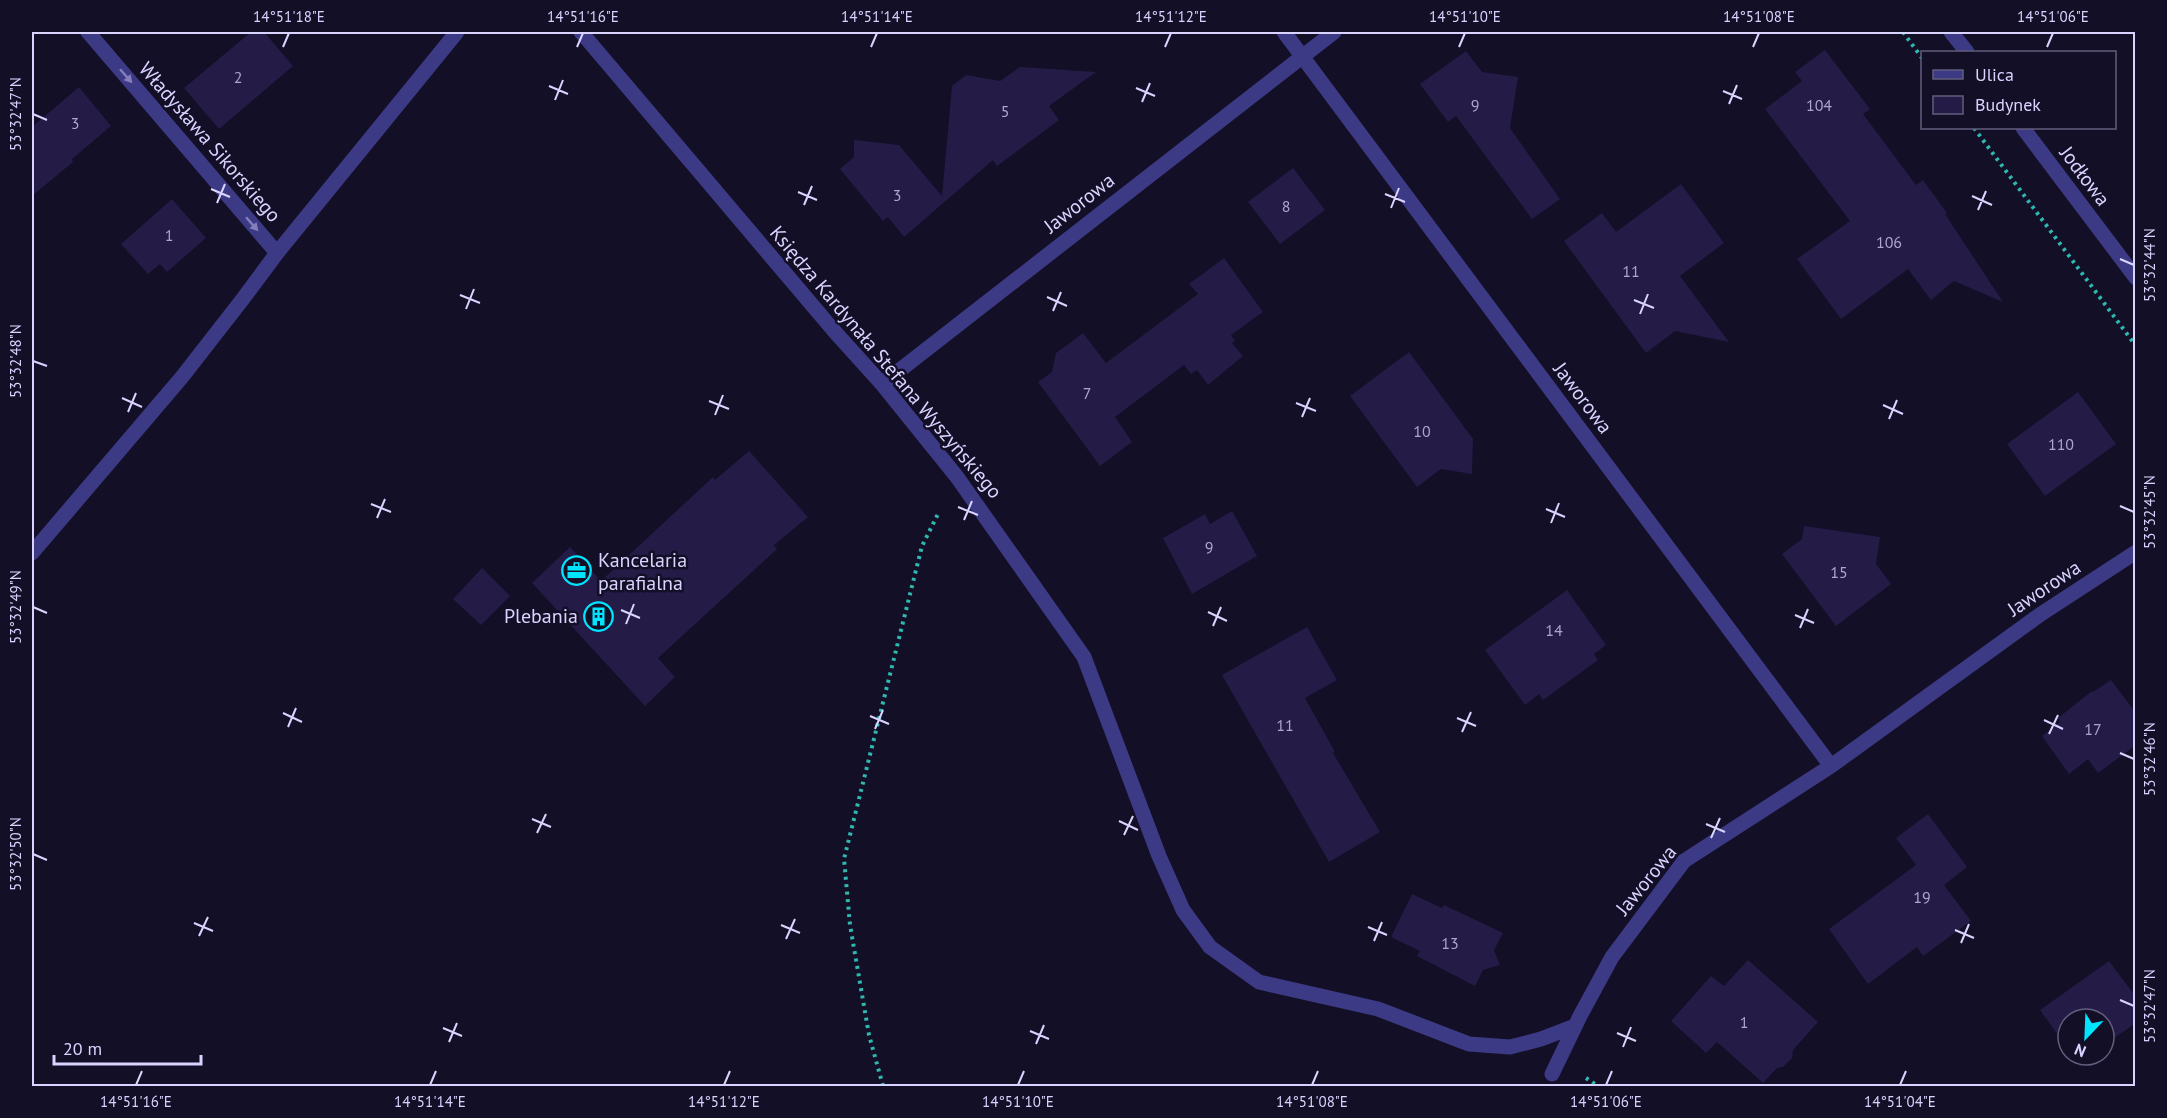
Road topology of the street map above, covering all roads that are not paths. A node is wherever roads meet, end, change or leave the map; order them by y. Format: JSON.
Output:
{"nodes":[{"id":1,"x":87,"y":32,"type":"edge"},
{"id":2,"x":457,"y":32,"type":"edge"},
{"id":3,"x":581,"y":32,"type":"edge"},
{"id":4,"x":1284,"y":32,"type":"edge"},
{"id":5,"x":1334,"y":32,"type":"edge"},
{"id":6,"x":1952,"y":32,"type":"edge"},
{"id":7,"x":1966,"y":51,"type":"edge"},
{"id":8,"x":1302,"y":55,"type":"junction"},
{"id":9,"x":2024,"y":129,"type":"edge"},
{"id":10,"x":277,"y":253,"type":"junction"},
{"id":11,"x":2136,"y":278,"type":"edge"},
{"id":12,"x":882,"y":384,"type":"junction"},
{"id":13,"x":2136,"y":552,"type":"edge"},
{"id":14,"x":32,"y":553,"type":"edge"},
{"id":15,"x":1831,"y":766,"type":"junction"},
{"id":16,"x":1575,"y":1026,"type":"junction"},
{"id":17,"x":1552,"y":1074,"type":"dead end"}],
"edges":[{"from":1,"to":10,"type":"street","name":"Władysława Sikorskiego","one_way":true},
{"from":2,"to":10,"type":"street"},
{"from":3,"to":12,"type":"street","name":"Księdza Kardynała Stefana Wyszyńskiego"},
{"from":4,"to":8,"type":"street","name":"Jaworowa"},
{"from":5,"to":8,"type":"street","name":"Jaworowa"},
{"from":6,"to":7,"type":"street"},
{"from":8,"to":12,"type":"street","name":"Jaworowa"},
{"from":8,"to":15,"type":"street","name":"Jaworowa"},
{"from":9,"to":11,"type":"street","name":"Jodłowa"},
{"from":10,"to":14,"type":"street"},
{"from":12,"to":16,"type":"street","name":"Księdza Kardynała Stefana Wyszyńskiego"},
{"from":13,"to":15,"type":"street","name":"Jaworowa"},
{"from":15,"to":16,"type":"street","name":"Jaworowa"},
{"from":16,"to":17,"type":"street","name":"Jaworowa"}]}
